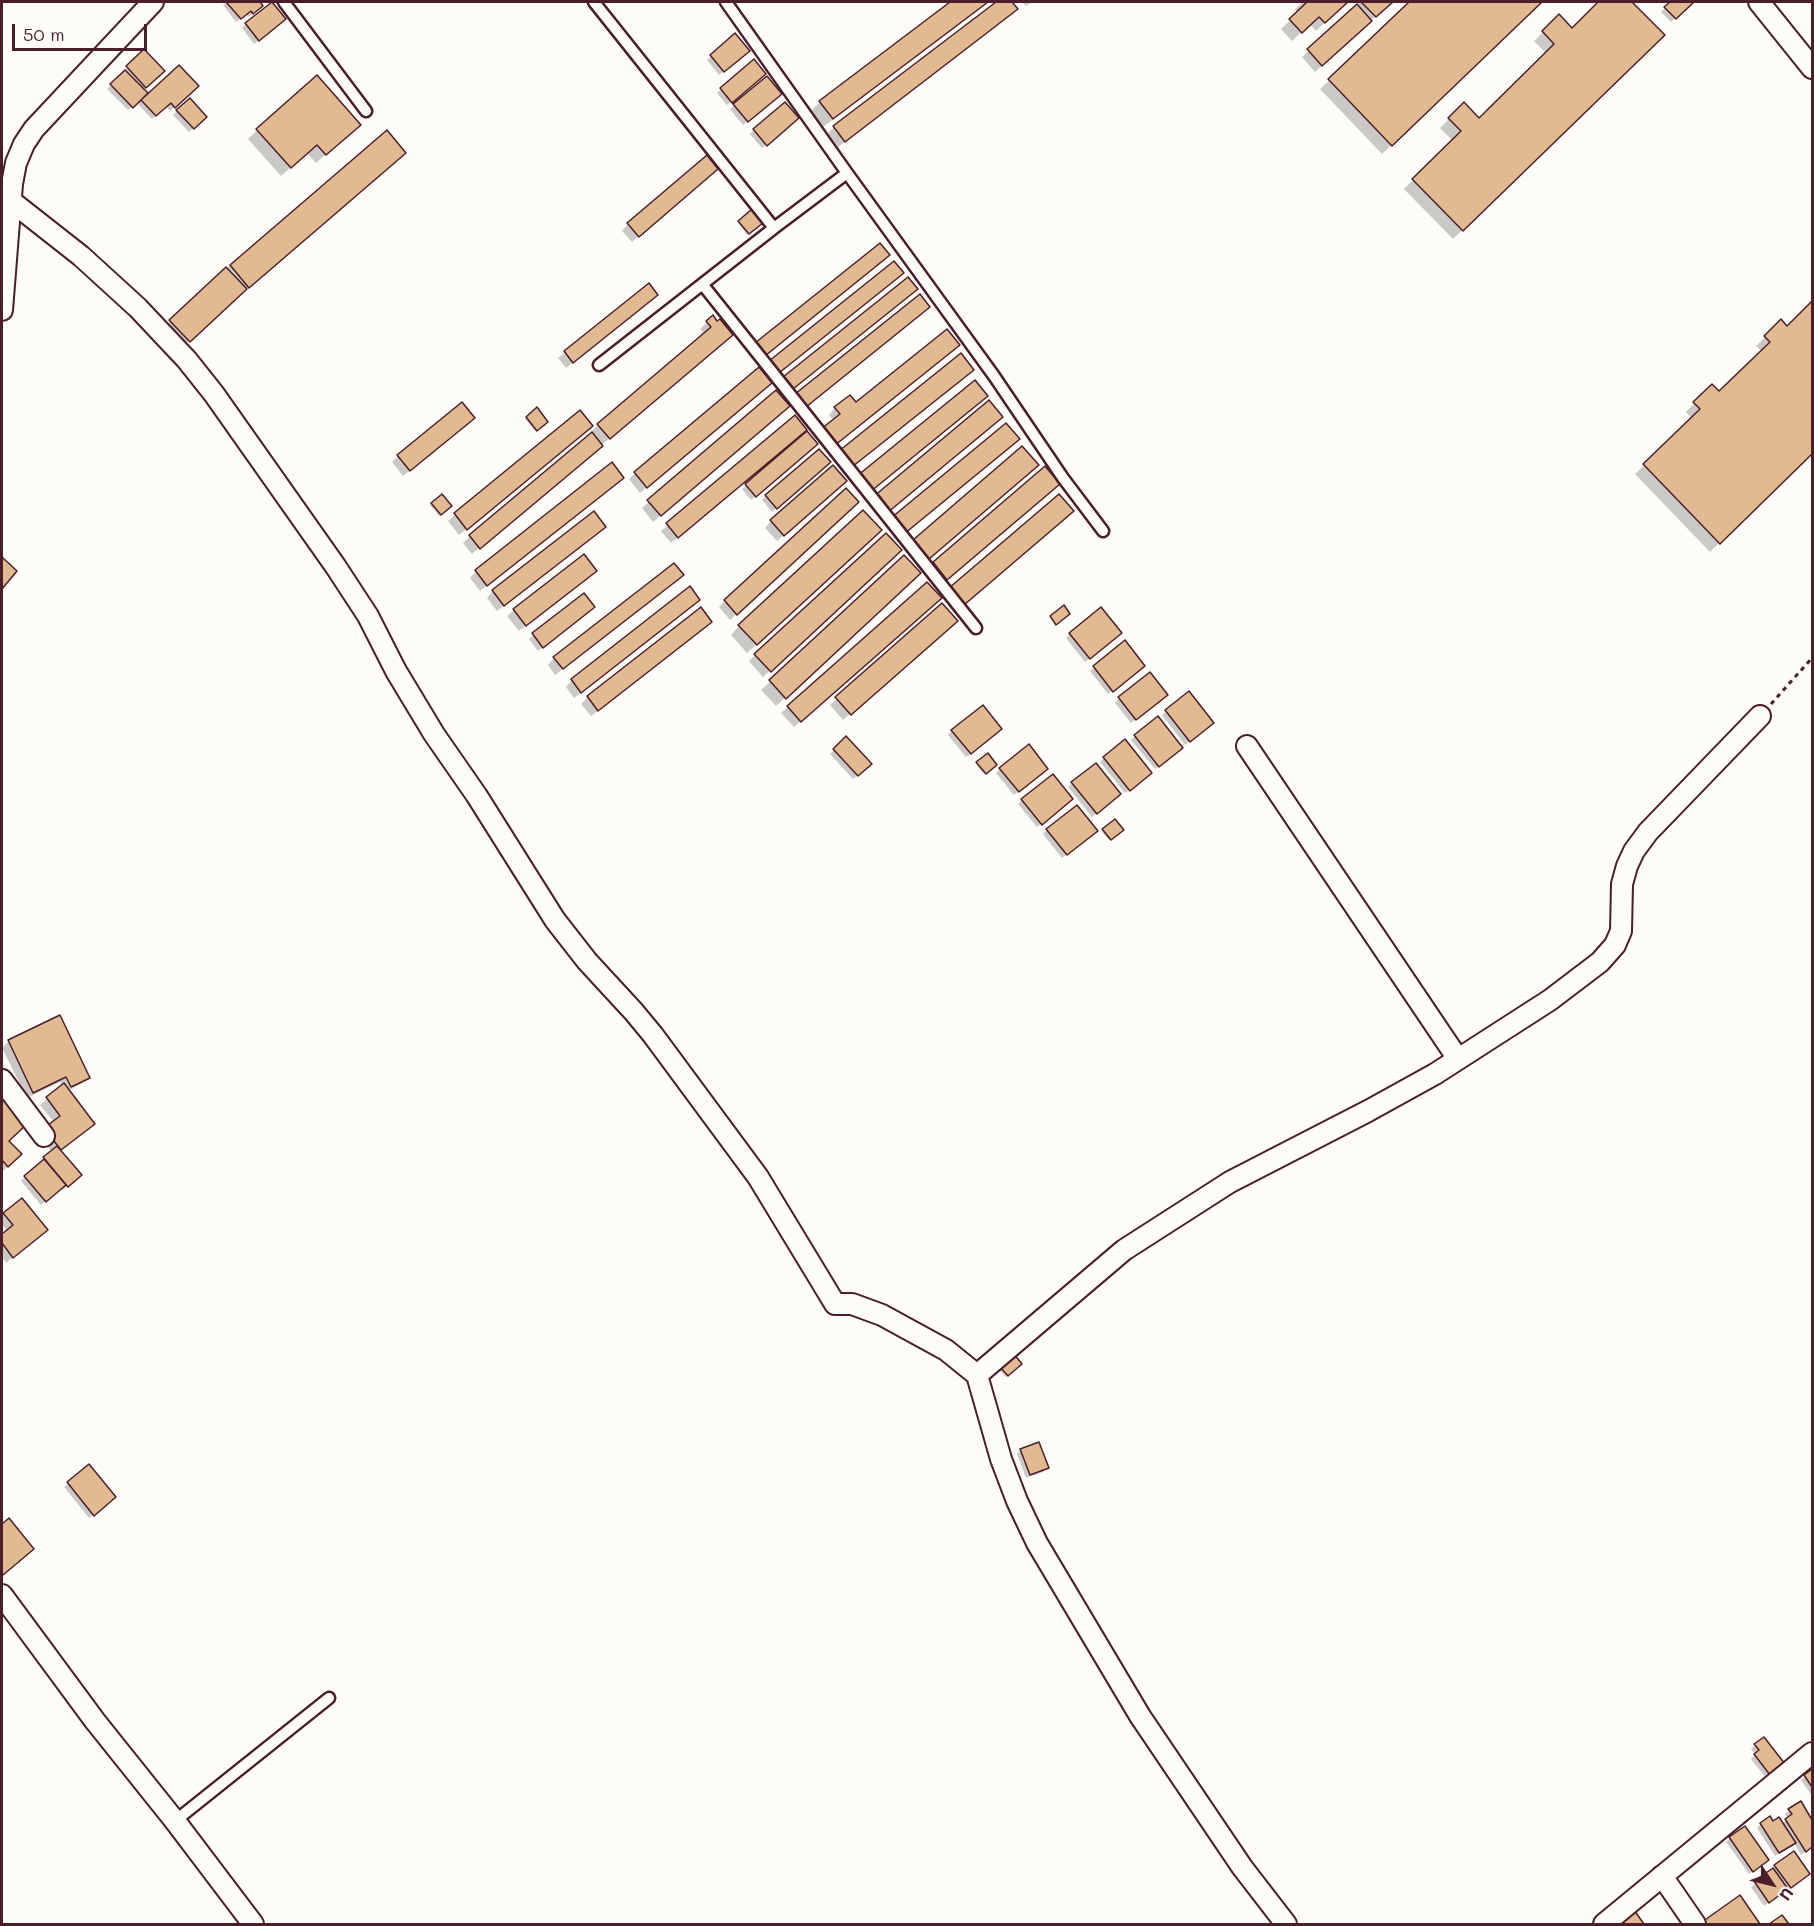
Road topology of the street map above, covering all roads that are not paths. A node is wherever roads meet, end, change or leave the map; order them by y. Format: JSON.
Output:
{"nodes":[{"id":1,"x":153,"y":2,"type":"edge"},
{"id":2,"x":284,"y":2,"type":"edge"},
{"id":3,"x":594,"y":2,"type":"edge"},
{"id":4,"x":726,"y":2,"type":"edge"},
{"id":5,"x":1759,"y":2,"type":"edge"},
{"id":6,"x":1812,"y":68,"type":"edge"},
{"id":7,"x":366,"y":111,"type":"dead end"},
{"id":8,"x":847,"y":173,"type":"junction"},
{"id":9,"x":11,"y":201,"type":"junction"},
{"id":10,"x":774,"y":228,"type":"junction"},
{"id":11,"x":703,"y":285,"type":"junction"},
{"id":12,"x":2,"y":310,"type":"edge"},
{"id":13,"x":599,"y":365,"type":"dead end"},
{"id":14,"x":1103,"y":531,"type":"dead end"},
{"id":15,"x":976,"y":628,"type":"dead end"},
{"id":16,"x":1760,"y":716,"type":"road end"},
{"id":17,"x":1247,"y":746,"type":"dead end"},
{"id":18,"x":1458,"y":1059,"type":"junction"},
{"id":19,"x":2,"y":1080,"type":"edge"},
{"id":20,"x":44,"y":1136,"type":"dead end"},
{"id":21,"x":977,"y":1375,"type":"junction"},
{"id":22,"x":2,"y":1594,"type":"edge"},
{"id":23,"x":329,"y":1698,"type":"dead end"},
{"id":24,"x":1812,"y":1753,"type":"edge"},
{"id":25,"x":175,"y":1821,"type":"junction"},
{"id":26,"x":1662,"y":1876,"type":"junction"},
{"id":27,"x":253,"y":1924,"type":"edge"},
{"id":28,"x":1286,"y":1924,"type":"edge"},
{"id":29,"x":1604,"y":1924,"type":"edge"},
{"id":30,"x":1695,"y":1924,"type":"edge"}],
"edges":[{"from":1,"to":9,"type":"street"},
{"from":2,"to":7,"type":"lane"},
{"from":3,"to":10,"type":"lane"},
{"from":4,"to":8,"type":"lane"},
{"from":5,"to":6,"type":"street"},
{"from":8,"to":10,"type":"lane"},
{"from":8,"to":14,"type":"lane"},
{"from":9,"to":12,"type":"street"},
{"from":9,"to":21,"type":"street"},
{"from":10,"to":11,"type":"lane"},
{"from":11,"to":13,"type":"lane"},
{"from":11,"to":15,"type":"lane"},
{"from":16,"to":18,"type":"street"},
{"from":17,"to":18,"type":"street"},
{"from":18,"to":21,"type":"street"},
{"from":19,"to":20,"type":"street"},
{"from":21,"to":28,"type":"street"},
{"from":22,"to":25,"type":"street"},
{"from":23,"to":25,"type":"lane"},
{"from":24,"to":26,"type":"street"},
{"from":25,"to":27,"type":"street"},
{"from":26,"to":29,"type":"street"},
{"from":26,"to":30,"type":"street"}]}
